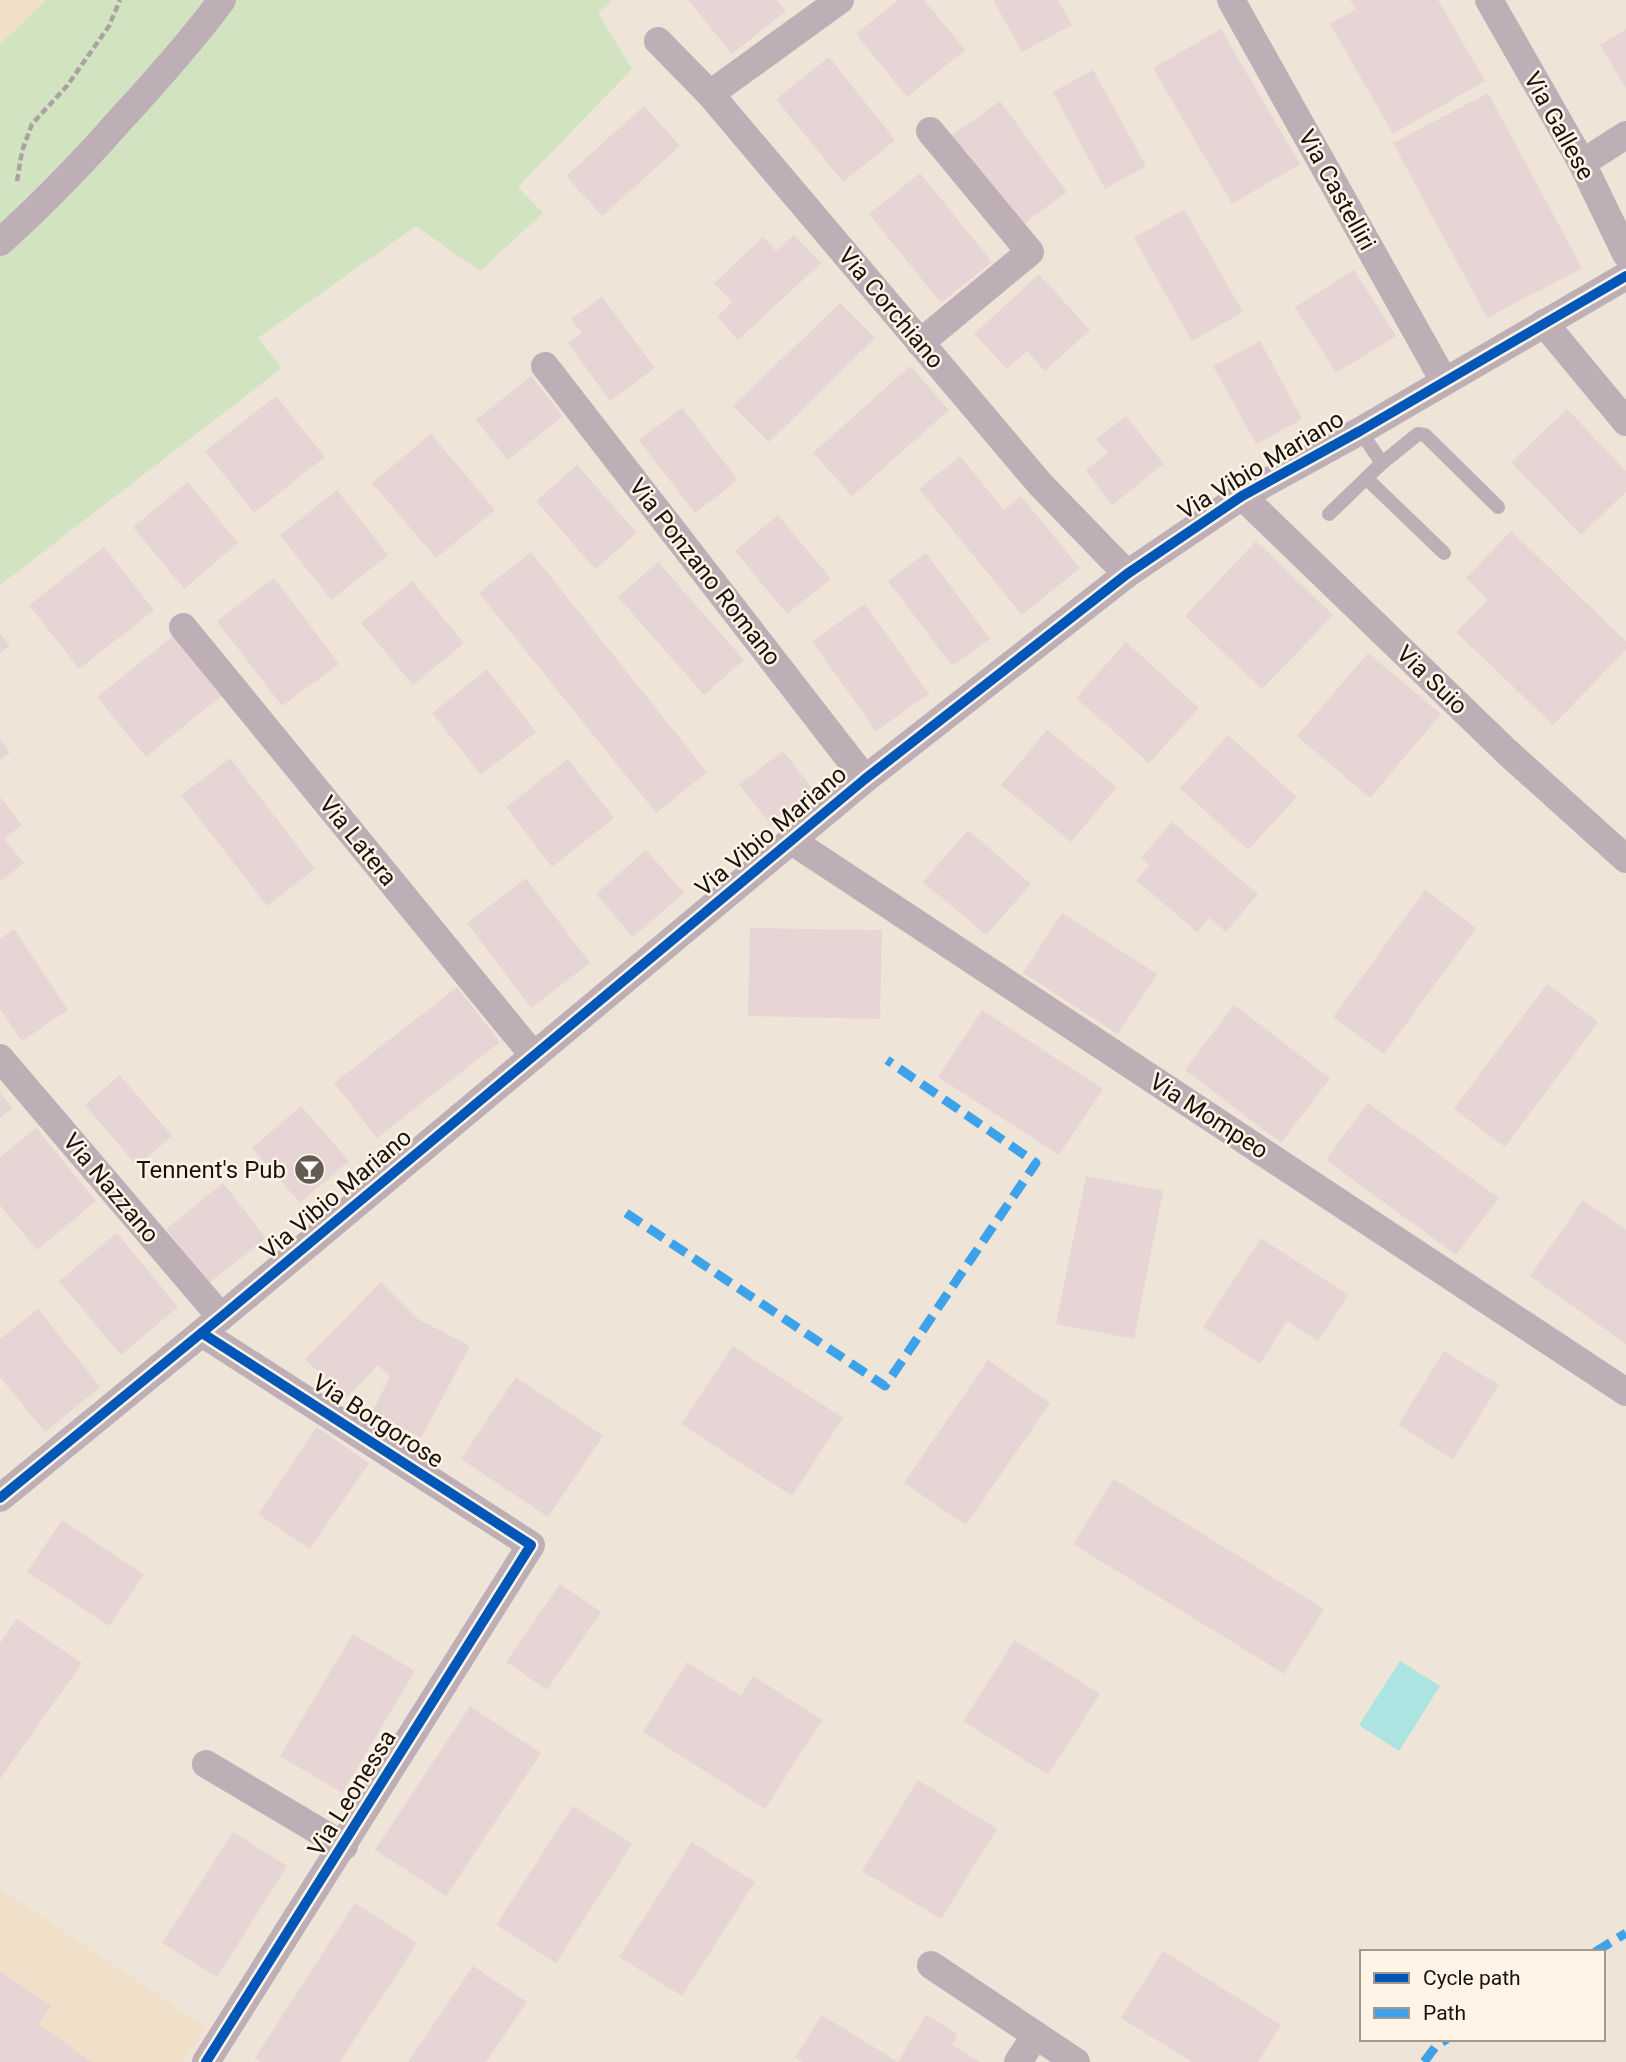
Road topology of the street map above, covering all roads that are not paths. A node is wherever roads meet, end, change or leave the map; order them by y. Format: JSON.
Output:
{"nodes":[{"id":1,"x":222,"y":0,"type":"edge"},
{"id":2,"x":839,"y":0,"type":"edge"},
{"id":3,"x":1231,"y":0,"type":"edge"},
{"id":4,"x":1489,"y":0,"type":"edge"},
{"id":5,"x":658,"y":41,"type":"dead end"},
{"id":6,"x":709,"y":94,"type":"junction"},
{"id":7,"x":930,"y":131,"type":"dead end"},
{"id":8,"x":1626,"y":135,"type":"edge"},
{"id":9,"x":1581,"y":163,"type":"junction"},
{"id":10,"x":0,"y":242,"type":"edge"},
{"id":11,"x":1626,"y":254,"type":"edge"},
{"id":12,"x":1626,"y":276,"type":"edge"},
{"id":13,"x":1544,"y":323,"type":"junction"},
{"id":14,"x":920,"y":343,"type":"junction"},
{"id":15,"x":545,"y":366,"type":"dead end"},
{"id":16,"x":1444,"y":381,"type":"junction"},
{"id":17,"x":1626,"y":422,"type":"edge"},
{"id":18,"x":1360,"y":431,"type":"junction"},
{"id":19,"x":1382,"y":463,"type":"junction"},
{"id":20,"x":1366,"y":478,"type":"junction"},
{"id":21,"x":1242,"y":496,"type":"junction"},
{"id":22,"x":1497,"y":507,"type":"dead end"},
{"id":23,"x":1329,"y":514,"type":"dead end"},
{"id":24,"x":1444,"y":553,"type":"dead end"},
{"id":25,"x":1127,"y":574,"type":"junction"},
{"id":26,"x":183,"y":627,"type":"dead end"},
{"id":27,"x":865,"y":779,"type":"junction"},
{"id":28,"x":792,"y":841,"type":"junction"},
{"id":29,"x":1626,"y":859,"type":"edge"},
{"id":30,"x":534,"y":1056,"type":"junction"},
{"id":31,"x":0,"y":1058,"type":"edge"},
{"id":32,"x":211,"y":1325,"type":"junction"},
{"id":33,"x":1626,"y":1392,"type":"edge"},
{"id":34,"x":0,"y":1498,"type":"edge"},
{"id":35,"x":531,"y":1545,"type":"joint"},
{"id":36,"x":206,"y":1765,"type":"dead end"},
{"id":37,"x":344,"y":1846,"type":"junction"},
{"id":38,"x":931,"y":1965,"type":"dead end"},
{"id":39,"x":1035,"y":2036,"type":"junction"},
{"id":40,"x":206,"y":2062,"type":"edge"},
{"id":41,"x":1018,"y":2062,"type":"edge"},
{"id":42,"x":1076,"y":2062,"type":"edge"}],
"edges":[{"from":1,"to":10,"type":"street"},
{"from":2,"to":6,"type":"street"},
{"from":3,"to":16,"type":"street","name":"Via Castelliri"},
{"from":4,"to":9,"type":"street","name":"Via Gallese"},
{"from":5,"to":6,"type":"street","name":"Via Corchiano"},
{"from":6,"to":14,"type":"street","name":"Via Corchiano"},
{"from":7,"to":14,"type":"street"},
{"from":8,"to":9,"type":"street"},
{"from":9,"to":11,"type":"street","name":"Via Gallese"},
{"from":12,"to":13,"type":"street","name":"Via Vibio Mariano"},
{"from":13,"to":16,"type":"street","name":"Via Vibio Mariano"},
{"from":13,"to":17,"type":"street"},
{"from":14,"to":25,"type":"street","name":"Via Corchiano"},
{"from":15,"to":27,"type":"street","name":"Via Ponzano Romano"},
{"from":16,"to":18,"type":"street","name":"Via Vibio Mariano"},
{"from":18,"to":19,"type":"lane"},
{"from":18,"to":21,"type":"street","name":"Via Vibio Mariano"},
{"from":19,"to":20,"type":"lane"},
{"from":19,"to":22,"type":"lane"},
{"from":20,"to":23,"type":"lane"},
{"from":20,"to":24,"type":"lane"},
{"from":21,"to":25,"type":"street","name":"Via Vibio Mariano"},
{"from":21,"to":29,"type":"street","name":"Via Suio"},
{"from":25,"to":27,"type":"street","name":"Via Vibio Mariano"},
{"from":26,"to":30,"type":"street","name":"Via Latera"},
{"from":27,"to":28,"type":"street","name":"Via Vibio Mariano"},
{"from":28,"to":30,"type":"street","name":"Via Vibio Mariano"},
{"from":28,"to":33,"type":"street","name":"Via Mompeo"},
{"from":30,"to":32,"type":"street","name":"Via Vibio Mariano"},
{"from":31,"to":32,"type":"street","name":"Via Nazzano"},
{"from":32,"to":34,"type":"street","name":"Via Vibio Mariano"},
{"from":32,"to":35,"type":"street","name":"Via Borgorose"},
{"from":35,"to":37,"type":"street","name":"Via Leonessa"},
{"from":36,"to":37,"type":"street"},
{"from":37,"to":40,"type":"street","name":"Via Leonessa"},
{"from":38,"to":39,"type":"street"},
{"from":39,"to":41,"type":"street"},
{"from":39,"to":42,"type":"street"}]}
